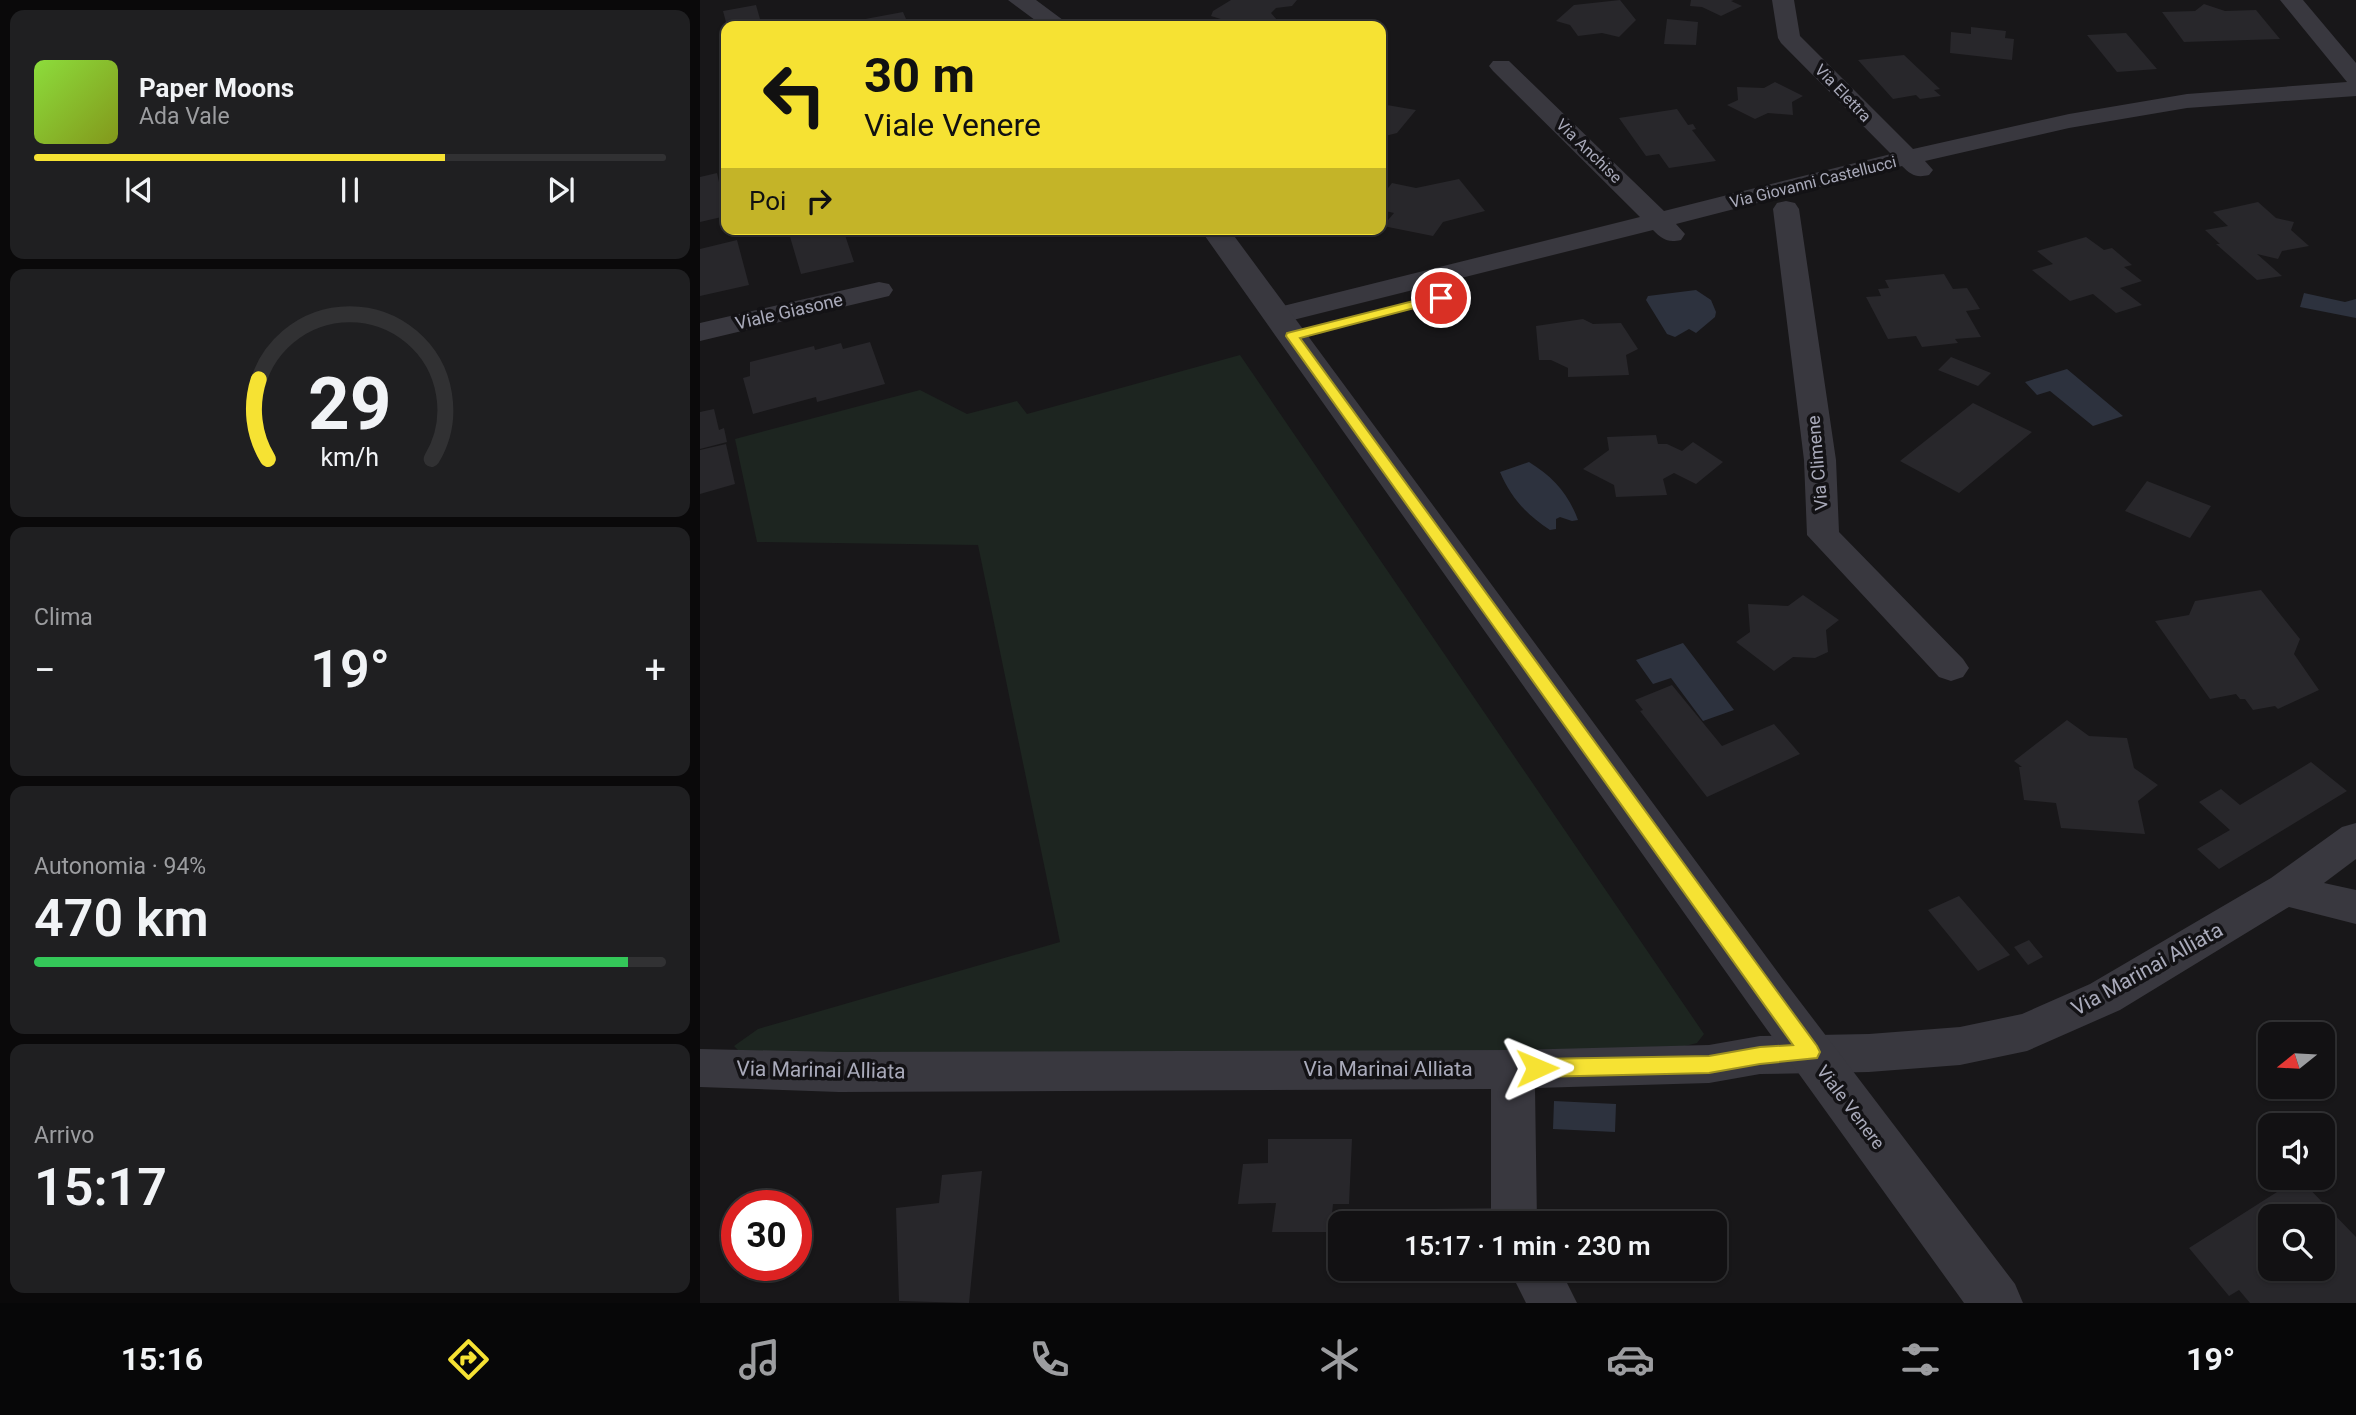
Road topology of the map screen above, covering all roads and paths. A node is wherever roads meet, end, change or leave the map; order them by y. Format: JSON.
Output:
{"nodes":[{"id":1,"x":1020,"y":0,"type":"edge"},
{"id":2,"x":1783,"y":0,"type":"edge"},
{"id":3,"x":2291,"y":0,"type":"edge"},
{"id":4,"x":1066,"y":19,"type":"edge"},
{"id":5,"x":1502,"y":66,"type":"dead end"},
{"id":6,"x":2356,"y":78,"type":"edge"},
{"id":7,"x":2356,"y":89,"type":"edge"},
{"id":8,"x":2356,"y":104,"type":"edge"},
{"id":9,"x":1915,"y":166,"type":"junction"},
{"id":10,"x":1786,"y":209,"type":"junction"},
{"id":11,"x":1667,"y":229,"type":"junction"},
{"id":12,"x":1218,"y":235,"type":"edge"},
{"id":13,"x":879,"y":290,"type":"dead end"},
{"id":14,"x":1285,"y":326,"type":"junction"},
{"id":15,"x":700,"y":332,"type":"edge"},
{"id":16,"x":1951,"y":668,"type":"dead end"},
{"id":17,"x":2356,"y":838,"type":"edge"},
{"id":18,"x":2285,"y":890,"type":"junction"},
{"id":19,"x":2356,"y":907,"type":"edge"},
{"id":20,"x":1810,"y":1052,"type":"junction"},
{"id":21,"x":700,"y":1068,"type":"edge"},
{"id":22,"x":1513,"y":1069,"type":"junction"},
{"id":23,"x":1511,"y":1211,"type":"edge"},
{"id":24,"x":1540,"y":1281,"type":"edge"},
{"id":25,"x":1553,"y":1303,"type":"edge"},
{"id":26,"x":1996,"y":1303,"type":"edge"}],
"edges":[{"from":1,"to":4,"type":"street"},
{"from":2,"to":9,"type":"street","name":"Via Elettra"},
{"from":3,"to":6,"type":"street"},
{"from":5,"to":11,"type":"street","name":"Via Anchise"},
{"from":7,"to":9,"type":"street","name":"Via Giovanni Castellucci"},
{"from":8,"to":9,"type":"street","name":"Via Giovanni Castellucci"},
{"from":9,"to":10,"type":"street","name":"Via Giovanni Castellucci"},
{"from":9,"to":11,"type":"street","name":"Via Giovanni Castellucci"},
{"from":10,"to":11,"type":"street","name":"Via Giovanni Castellucci"},
{"from":10,"to":16,"type":"street","name":"Via Climene"},
{"from":11,"to":14,"type":"street","name":"Via Giovanni Castellucci"},
{"from":12,"to":14,"type":"street","name":"Viale Venere"},
{"from":13,"to":15,"type":"street","name":"Viale Giasone"},
{"from":14,"to":20,"type":"street","name":"Viale Venere"},
{"from":17,"to":18,"type":"street","name":"Via Marinai Alliata"},
{"from":18,"to":19,"type":"street"},
{"from":18,"to":20,"type":"street","name":"Via Marinai Alliata"},
{"from":20,"to":22,"type":"street","name":"Via Marinai Alliata"},
{"from":20,"to":26,"type":"street","name":"Viale Venere"},
{"from":21,"to":22,"type":"street","name":"Via Marinai Alliata"},
{"from":22,"to":23,"type":"street"},
{"from":24,"to":25,"type":"street"}]}
